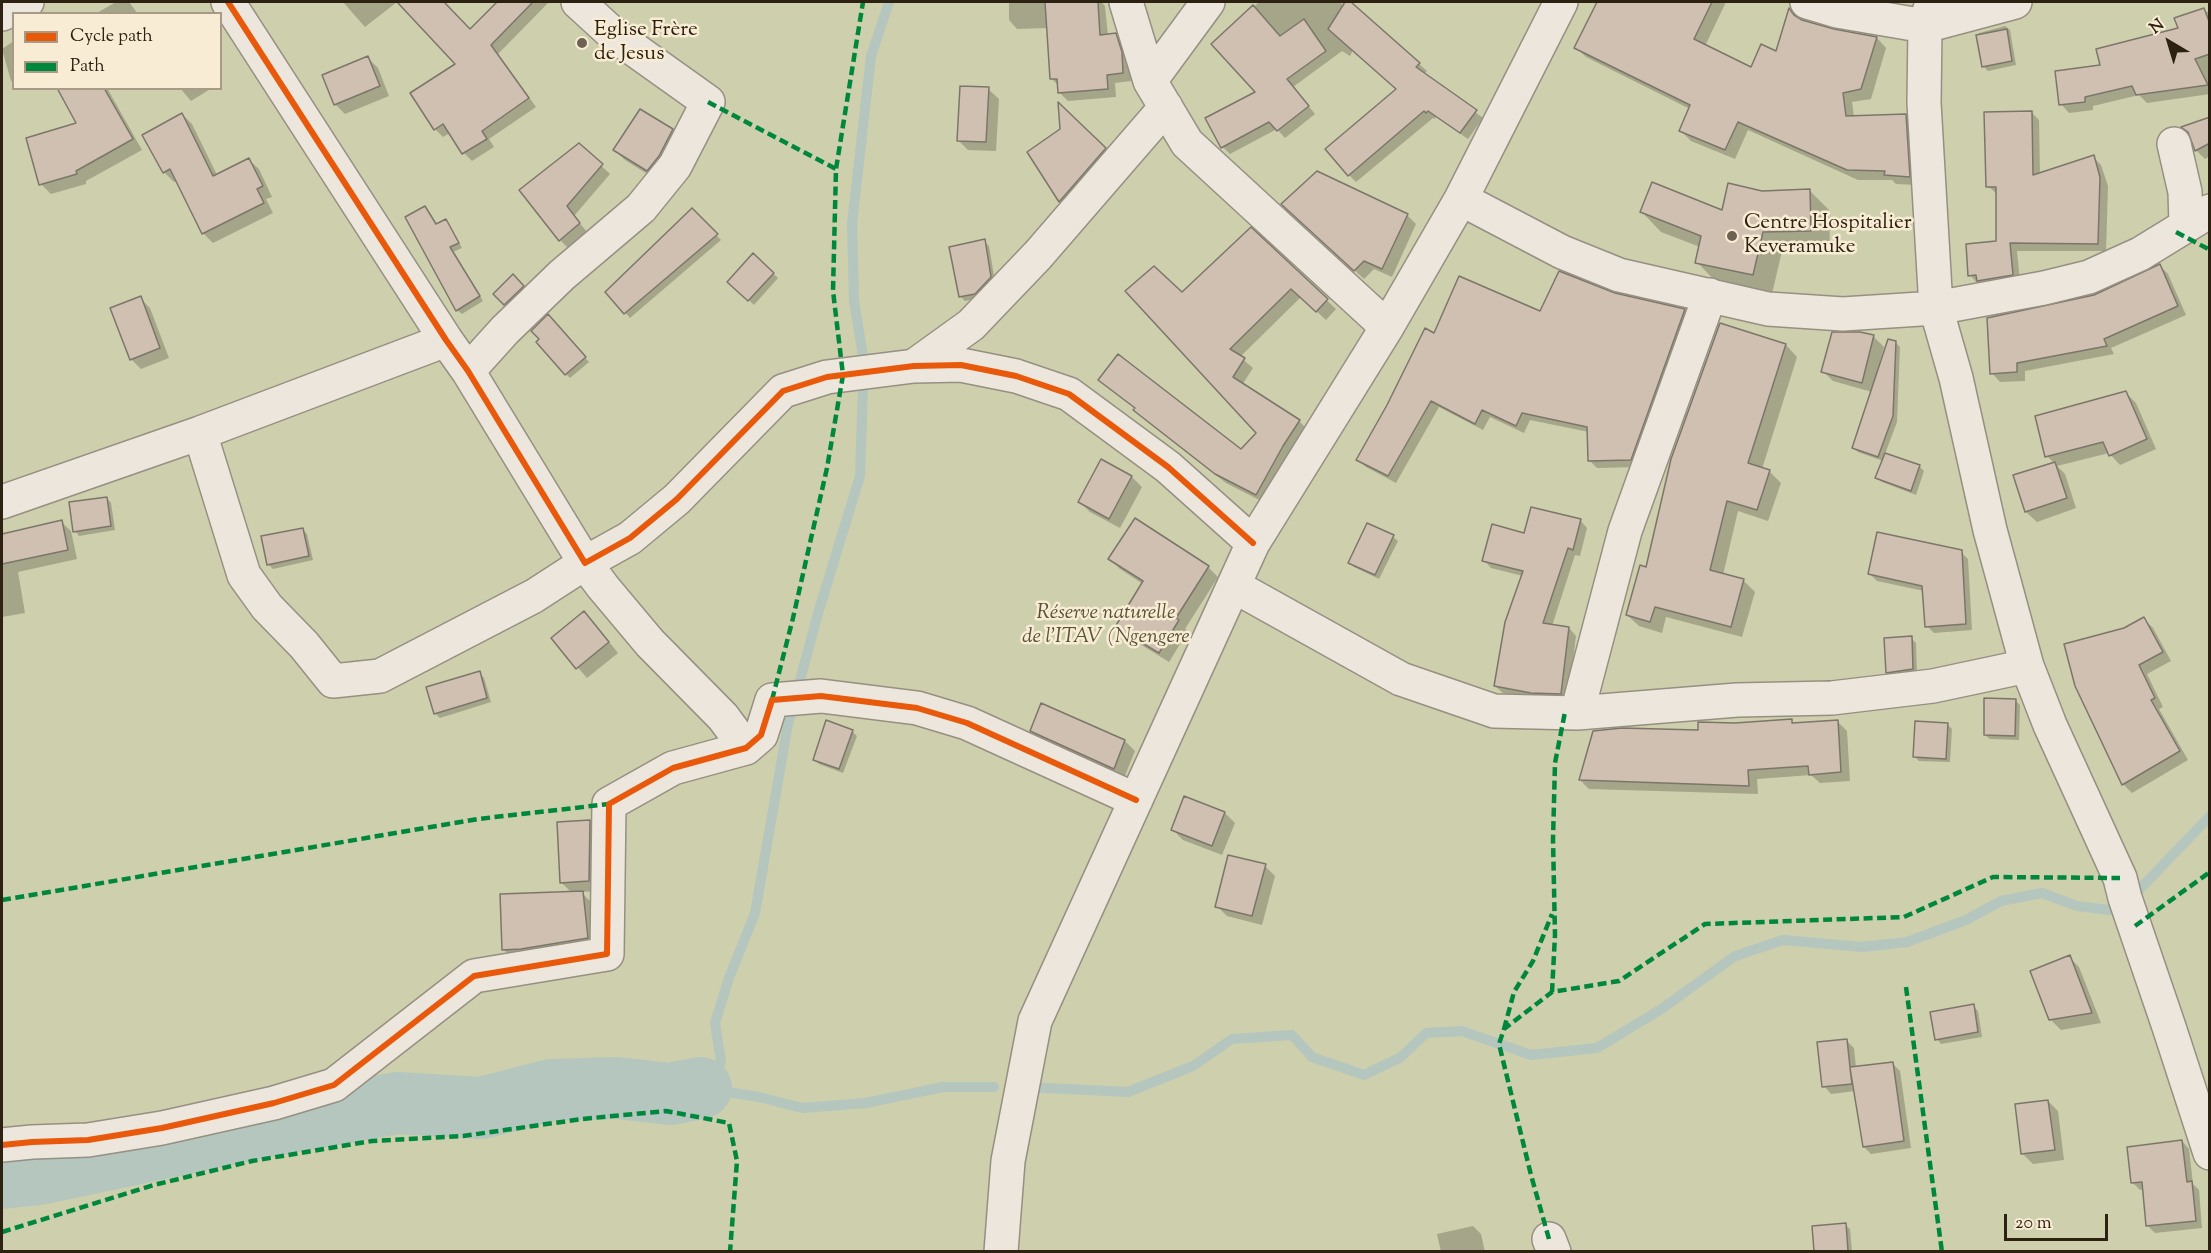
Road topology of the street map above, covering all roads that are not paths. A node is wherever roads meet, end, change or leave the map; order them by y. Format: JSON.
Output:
{"nodes":[{"id":1,"x":27,"y":2,"type":"edge"},
{"id":2,"x":228,"y":2,"type":"edge"},
{"id":3,"x":578,"y":2,"type":"edge"},
{"id":4,"x":1125,"y":2,"type":"edge"},
{"id":5,"x":1209,"y":2,"type":"edge"},
{"id":6,"x":1561,"y":2,"type":"edge"},
{"id":7,"x":1807,"y":2,"type":"edge"},
{"id":8,"x":2015,"y":2,"type":"edge"},
{"id":9,"x":2,"y":14,"type":"edge"},
{"id":10,"x":1929,"y":14,"type":"edge"},
{"id":11,"x":1158,"y":94,"type":"junction"},
{"id":12,"x":2174,"y":144,"type":"dead end"},
{"id":13,"x":1461,"y":199,"type":"junction"},
{"id":14,"x":2198,"y":218,"type":"edge"},
{"id":15,"x":1710,"y":295,"type":"junction"},
{"id":16,"x":1936,"y":308,"type":"junction"},
{"id":17,"x":1387,"y":327,"type":"junction"},
{"id":18,"x":446,"y":340,"type":"junction"},
{"id":19,"x":914,"y":366,"type":"junction"},
{"id":20,"x":468,"y":371,"type":"junction"},
{"id":21,"x":200,"y":433,"type":"junction"},
{"id":22,"x":2,"y":502,"type":"edge"},
{"id":23,"x":1253,"y":543,"type":"junction"},
{"id":24,"x":585,"y":562,"type":"junction"},
{"id":25,"x":1234,"y":586,"type":"junction"},
{"id":26,"x":2028,"y":666,"type":"junction"},
{"id":27,"x":1577,"y":713,"type":"junction"},
{"id":28,"x":746,"y":748,"type":"junction"},
{"id":29,"x":1136,"y":800,"type":"junction"},
{"id":30,"x":2,"y":1145,"type":"edge"},
{"id":31,"x":2210,"y":1153,"type":"edge"},
{"id":32,"x":1001,"y":1251,"type":"edge"}],
"edges":[{"from":1,"to":9,"type":"street"},
{"from":2,"to":18,"type":"street"},
{"from":3,"to":20,"type":"street"},
{"from":4,"to":11,"type":"street"},
{"from":5,"to":11,"type":"street"},
{"from":6,"to":13,"type":"street"},
{"from":7,"to":10,"type":"street"},
{"from":8,"to":10,"type":"street"},
{"from":10,"to":16,"type":"street"},
{"from":11,"to":17,"type":"street"},
{"from":11,"to":19,"type":"street"},
{"from":12,"to":14,"type":"street"},
{"from":13,"to":15,"type":"street"},
{"from":13,"to":17,"type":"street"},
{"from":14,"to":16,"type":"street"},
{"from":15,"to":16,"type":"street"},
{"from":15,"to":27,"type":"street"},
{"from":16,"to":26,"type":"street"},
{"from":17,"to":23,"type":"street"},
{"from":18,"to":20,"type":"street"},
{"from":18,"to":21,"type":"street"},
{"from":19,"to":23,"type":"street"},
{"from":19,"to":24,"type":"street"},
{"from":20,"to":24,"type":"street"},
{"from":21,"to":22,"type":"street"},
{"from":21,"to":24,"type":"street"},
{"from":23,"to":25,"type":"street"},
{"from":24,"to":28,"type":"street"},
{"from":25,"to":27,"type":"street"},
{"from":25,"to":29,"type":"street"},
{"from":26,"to":27,"type":"street"},
{"from":26,"to":31,"type":"street"},
{"from":28,"to":29,"type":"street"},
{"from":28,"to":30,"type":"street"},
{"from":29,"to":32,"type":"street"}]}
